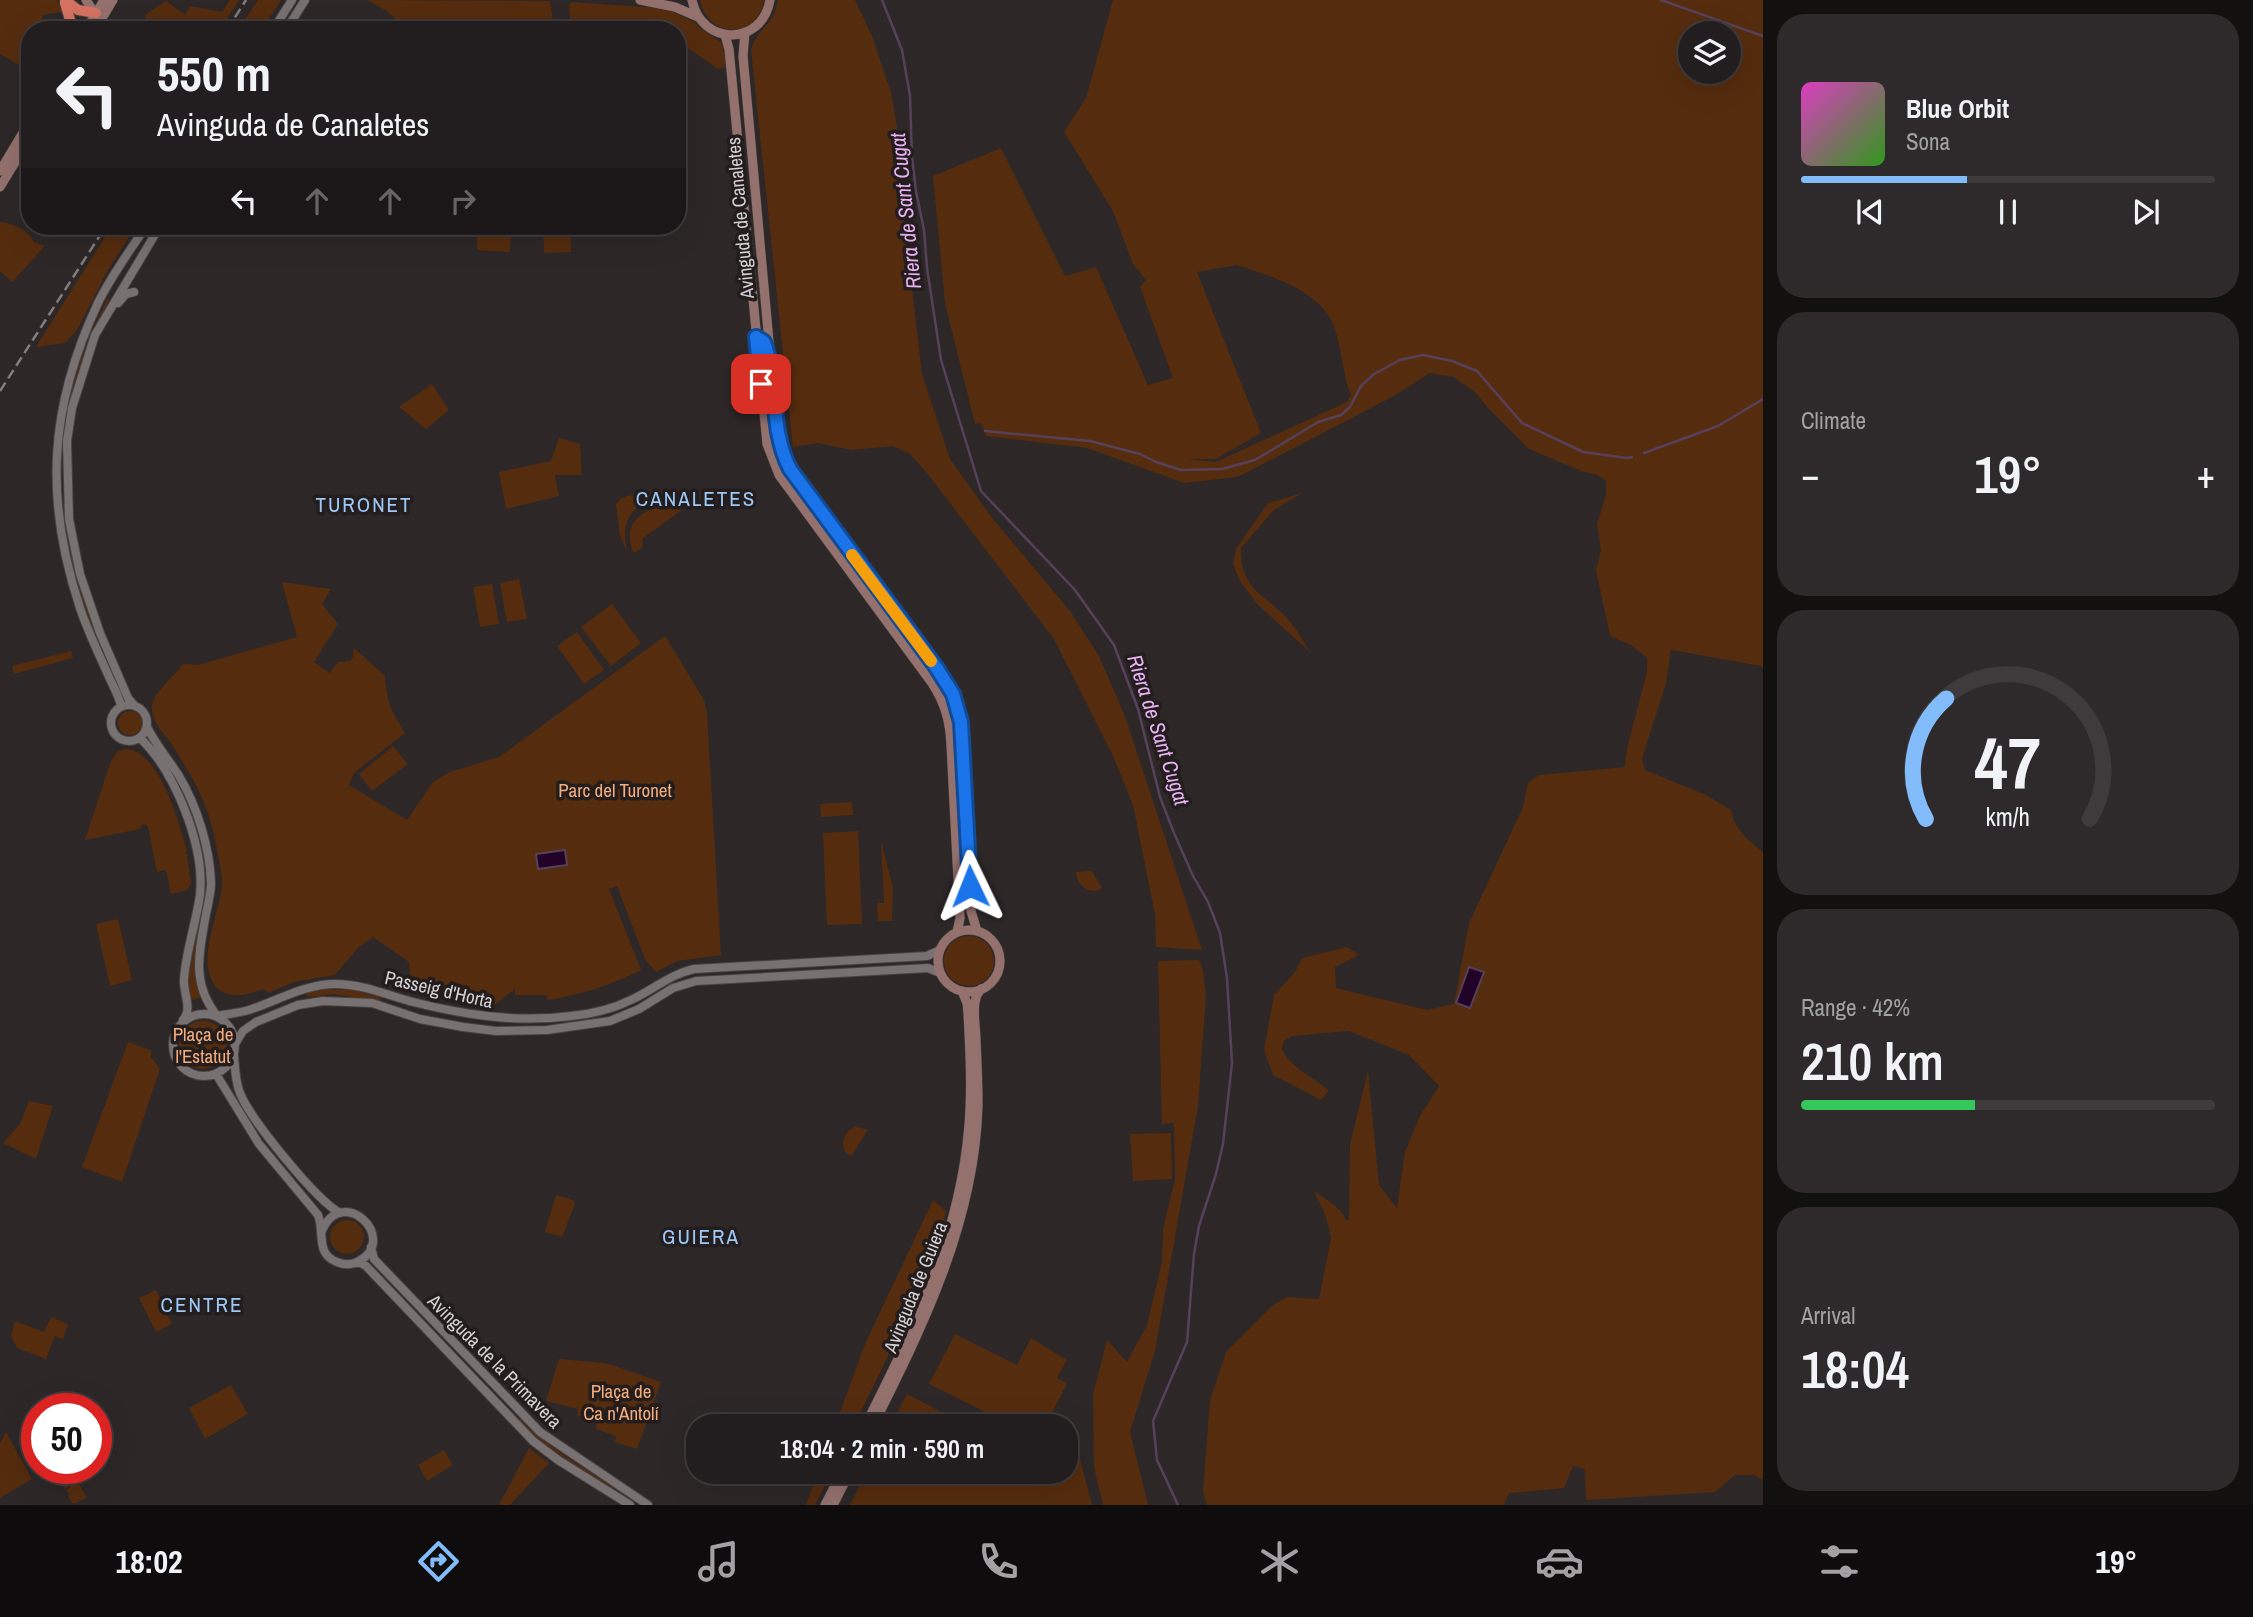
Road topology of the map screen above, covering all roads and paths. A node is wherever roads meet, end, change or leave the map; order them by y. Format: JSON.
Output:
{"nodes":[{"id":1,"x":65,"y":0,"type":"edge"},
{"id":2,"x":86,"y":0,"type":"edge"},
{"id":3,"x":106,"y":0,"type":"edge"},
{"id":4,"x":113,"y":0,"type":"edge"},
{"id":5,"x":292,"y":0,"type":"edge"},
{"id":6,"x":305,"y":0,"type":"edge"},
{"id":7,"x":640,"y":0,"type":"edge"},
{"id":8,"x":692,"y":0,"type":"edge"},
{"id":9,"x":770,"y":0,"type":"edge"},
{"id":10,"x":96,"y":13,"type":"junction"},
{"id":11,"x":698,"y":17,"type":"junction"},
{"id":12,"x":72,"y":21,"type":"edge"},
{"id":13,"x":95,"y":21,"type":"edge"},
{"id":14,"x":97,"y":21,"type":"edge"},
{"id":15,"x":279,"y":21,"type":"edge"},
{"id":16,"x":292,"y":21,"type":"edge"},
{"id":17,"x":745,"y":32,"type":"junction"},
{"id":18,"x":725,"y":35,"type":"junction"},
{"id":19,"x":732,"y":74,"type":"junction"},
{"id":20,"x":747,"y":103,"type":"junction"},
{"id":21,"x":21,"y":136,"type":"edge"},
{"id":22,"x":21,"y":153,"type":"edge"},
{"id":23,"x":0,"y":171,"type":"edge"},
{"id":24,"x":0,"y":187,"type":"edge"},
{"id":25,"x":142,"y":235,"type":"edge"},
{"id":26,"x":143,"y":235,"type":"edge"},
{"id":27,"x":154,"y":235,"type":"edge"},
{"id":28,"x":128,"y":287,"type":"junction"},
{"id":29,"x":85,"y":336,"type":"junction"},
{"id":30,"x":756,"y":337,"type":"junction"},
{"id":31,"x":771,"y":364,"type":"junction"},
{"id":32,"x":831,"y":548,"type":"junction"},
{"id":33,"x":853,"y":558,"type":"junction"},
{"id":34,"x":134,"y":705,"type":"junction"},
{"id":35,"x":121,"y":706,"type":"junction"},
{"id":36,"x":147,"y":727,"type":"junction"},
{"id":37,"x":140,"y":738,"type":"junction"},
{"id":38,"x":977,"y":931,"type":"junction"},
{"id":39,"x":957,"y":932,"type":"junction"},
{"id":40,"x":940,"y":950,"type":"junction"},
{"id":41,"x":940,"y":972,"type":"junction"},
{"id":42,"x":981,"y":989,"type":"junction"},
{"id":43,"x":961,"y":990,"type":"junction"},
{"id":44,"x":217,"y":1016,"type":"junction"},
{"id":45,"x":183,"y":1020,"type":"junction"},
{"id":46,"x":235,"y":1044,"type":"junction"},
{"id":47,"x":234,"y":1055,"type":"junction"},
{"id":48,"x":216,"y":1074,"type":"junction"},
{"id":49,"x":340,"y":1213,"type":"junction"},
{"id":50,"x":321,"y":1233,"type":"junction"},
{"id":51,"x":371,"y":1247,"type":"junction"},
{"id":52,"x":355,"y":1263,"type":"junction"},
{"id":53,"x":871,"y":1414,"type":"edge"},
{"id":54,"x":879,"y":1414,"type":"edge"},
{"id":55,"x":836,"y":1484,"type":"edge"},
{"id":56,"x":844,"y":1484,"type":"edge"},
{"id":57,"x":630,"y":1505,"type":"edge"},
{"id":58,"x":648,"y":1505,"type":"edge"},
{"id":59,"x":825,"y":1505,"type":"edge"},
{"id":60,"x":833,"y":1505,"type":"edge"}],
"edges":[{"from":1,"to":10,"type":"highway"},
{"from":1,"to":12,"type":"highway"},
{"from":2,"to":10,"type":"main road"},
{"from":3,"to":10,"type":"main road"},
{"from":4,"to":14,"type":"main road"},
{"from":5,"to":15,"type":"street"},
{"from":6,"to":16,"type":"street"},
{"from":7,"to":11,"type":"main road"},
{"from":8,"to":11,"type":"main road"},
{"from":9,"to":17,"type":"main road"},
{"from":10,"to":13,"type":"main road"},
{"from":11,"to":18,"type":"main road"},
{"from":17,"to":18,"type":"main road"},
{"from":17,"to":20,"type":"main road","name":"Avinguda de Canaletes"},
{"from":18,"to":19,"type":"main road","name":"Avinguda de Canaletes"},
{"from":19,"to":20,"type":"main road"},
{"from":19,"to":30,"type":"main road","name":"Avinguda de Canaletes"},
{"from":20,"to":31,"type":"main road","name":"Avinguda de Canaletes"},
{"from":21,"to":23,"type":"main road"},
{"from":22,"to":24,"type":"main road"},
{"from":25,"to":29,"type":"street"},
{"from":26,"to":28,"type":"street"},
{"from":27,"to":28,"type":"street"},
{"from":28,"to":29,"type":"street"},
{"from":28,"to":34,"type":"street"},
{"from":29,"to":35,"type":"street"},
{"from":30,"to":31,"type":"main road"},
{"from":30,"to":32,"type":"main road","name":"Avinguda de Canaletes"},
{"from":31,"to":33,"type":"main road","name":"Avinguda de Canaletes"},
{"from":32,"to":33,"type":"main road"},
{"from":32,"to":39,"type":"main road","name":"Avinguda de Canaletes"},
{"from":33,"to":38,"type":"main road","name":"Avinguda de Canaletes"},
{"from":34,"to":35,"type":"street"},
{"from":34,"to":36,"type":"street"},
{"from":35,"to":37,"type":"street"},
{"from":36,"to":37,"type":"street"},
{"from":36,"to":44,"type":"street"},
{"from":37,"to":45,"type":"street"},
{"from":38,"to":39,"type":"main road"},
{"from":38,"to":42,"type":"main road"},
{"from":39,"to":40,"type":"main road"},
{"from":40,"to":41,"type":"main road"},
{"from":40,"to":44,"type":"street","name":"Passeig d'Horta"},
{"from":41,"to":43,"type":"main road"},
{"from":41,"to":46,"type":"street","name":"Passeig d'Horta"},
{"from":42,"to":43,"type":"main road"},
{"from":42,"to":54,"type":"main road","name":"Avinguda de Guiera"},
{"from":43,"to":53,"type":"main road","name":"Avinguda de Guiera"},
{"from":44,"to":45,"type":"street"},
{"from":44,"to":46,"type":"street"},
{"from":45,"to":48,"type":"street"},
{"from":46,"to":47,"type":"street"},
{"from":47,"to":48,"type":"street"},
{"from":47,"to":49,"type":"street"},
{"from":48,"to":50,"type":"street"},
{"from":49,"to":50,"type":"street"},
{"from":49,"to":51,"type":"street"},
{"from":50,"to":52,"type":"street"},
{"from":51,"to":52,"type":"street"},
{"from":51,"to":58,"type":"street","name":"Avinguda de la Primavera"},
{"from":52,"to":57,"type":"street","name":"Avinguda de la Primavera"},
{"from":55,"to":59,"type":"main road"},
{"from":56,"to":60,"type":"main road"}]}
